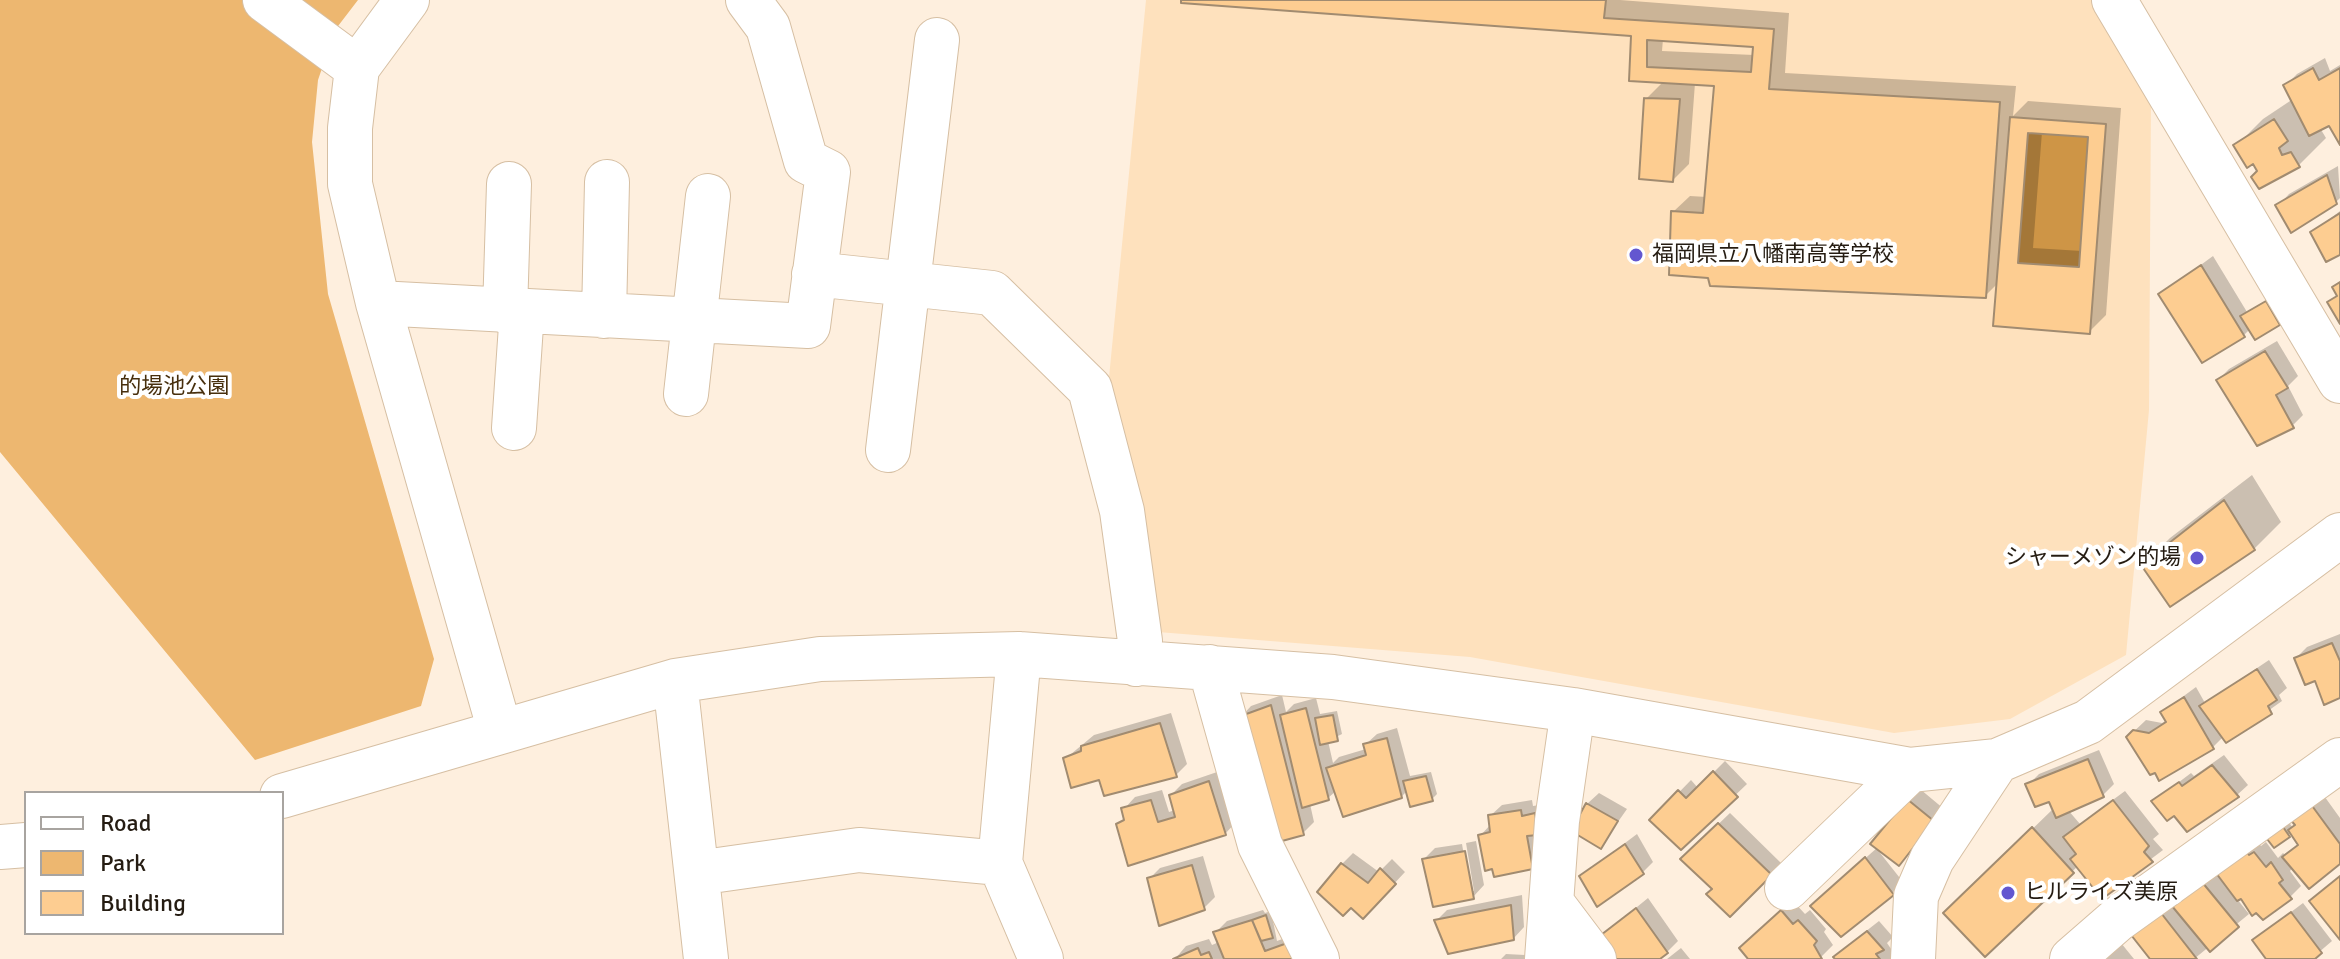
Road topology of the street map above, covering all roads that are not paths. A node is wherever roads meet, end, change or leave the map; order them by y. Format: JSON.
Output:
{"nodes":[{"id":1,"x":265,"y":0,"type":"edge"},
{"id":2,"x":407,"y":0,"type":"edge"},
{"id":3,"x":748,"y":0,"type":"edge"},
{"id":4,"x":2114,"y":0,"type":"edge"},
{"id":5,"x":937,"y":40,"type":"dead end"},
{"id":6,"x":357,"y":68,"type":"junction"},
{"id":7,"x":607,"y":182,"type":"dead end"},
{"id":8,"x":509,"y":184,"type":"dead end"},
{"id":9,"x":708,"y":196,"type":"dead end"},
{"id":10,"x":814,"y":274,"type":"junction"},
{"id":11,"x":907,"y":283,"type":"junction"},
{"id":12,"x":378,"y":303,"type":"junction"},
{"id":13,"x":513,"y":311,"type":"junction"},
{"id":14,"x":604,"y":316,"type":"junction"},
{"id":15,"x":694,"y":320,"type":"junction"},
{"id":16,"x":2340,"y":381,"type":"edge"},
{"id":17,"x":686,"y":394,"type":"dead end"},
{"id":18,"x":514,"y":428,"type":"dead end"},
{"id":19,"x":889,"y":451,"type":"dead end"},
{"id":20,"x":2340,"y":535,"type":"edge"},
{"id":21,"x":1019,"y":654,"type":"junction"},
{"id":22,"x":1136,"y":664,"type":"junction"},
{"id":23,"x":1210,"y":667,"type":"junction"},
{"id":24,"x":675,"y":681,"type":"junction"},
{"id":25,"x":1573,"y":710,"type":"junction"},
{"id":26,"x":500,"y":731,"type":"junction"},
{"id":27,"x":2340,"y":760,"type":"edge"},
{"id":28,"x":1997,"y":761,"type":"junction"},
{"id":29,"x":1910,"y":770,"type":"junction"},
{"id":30,"x":284,"y":795,"type":"edge"},
{"id":31,"x":24,"y":845,"type":"edge"},
{"id":32,"x":0,"y":847,"type":"edge"},
{"id":33,"x":1000,"y":863,"type":"junction"},
{"id":34,"x":697,"y":873,"type":"junction"},
{"id":35,"x":1787,"y":888,"type":"dead end"},
{"id":36,"x":1551,"y":902,"type":"junction"},
{"id":37,"x":706,"y":959,"type":"edge"},
{"id":38,"x":1041,"y":959,"type":"edge"},
{"id":39,"x":1317,"y":959,"type":"edge"},
{"id":40,"x":1547,"y":959,"type":"edge"},
{"id":41,"x":1594,"y":959,"type":"edge"},
{"id":42,"x":1913,"y":959,"type":"edge"},
{"id":43,"x":2072,"y":959,"type":"edge"}],
"edges":[{"from":1,"to":6,"type":"street"},
{"from":2,"to":6,"type":"street"},
{"from":3,"to":10,"type":"street"},
{"from":4,"to":16,"type":"street"},
{"from":5,"to":11,"type":"street"},
{"from":6,"to":12,"type":"street"},
{"from":7,"to":14,"type":"street"},
{"from":8,"to":13,"type":"street"},
{"from":9,"to":15,"type":"street"},
{"from":10,"to":11,"type":"street"},
{"from":10,"to":15,"type":"street"},
{"from":11,"to":19,"type":"street"},
{"from":11,"to":22,"type":"street"},
{"from":12,"to":13,"type":"street"},
{"from":12,"to":26,"type":"street"},
{"from":13,"to":14,"type":"street"},
{"from":13,"to":18,"type":"street"},
{"from":14,"to":15,"type":"street"},
{"from":15,"to":17,"type":"street"},
{"from":20,"to":28,"type":"street"},
{"from":21,"to":22,"type":"street"},
{"from":21,"to":24,"type":"street"},
{"from":21,"to":33,"type":"street"},
{"from":22,"to":23,"type":"street"},
{"from":23,"to":25,"type":"street"},
{"from":23,"to":39,"type":"street"},
{"from":24,"to":26,"type":"street"},
{"from":24,"to":34,"type":"street"},
{"from":25,"to":29,"type":"street"},
{"from":25,"to":36,"type":"street"},
{"from":26,"to":30,"type":"street"},
{"from":27,"to":43,"type":"street"},
{"from":28,"to":29,"type":"street"},
{"from":28,"to":42,"type":"street"},
{"from":29,"to":35,"type":"street"},
{"from":31,"to":32,"type":"street"},
{"from":33,"to":34,"type":"street"},
{"from":33,"to":38,"type":"street"},
{"from":34,"to":37,"type":"street"},
{"from":36,"to":40,"type":"street"},
{"from":36,"to":41,"type":"street"}]}
